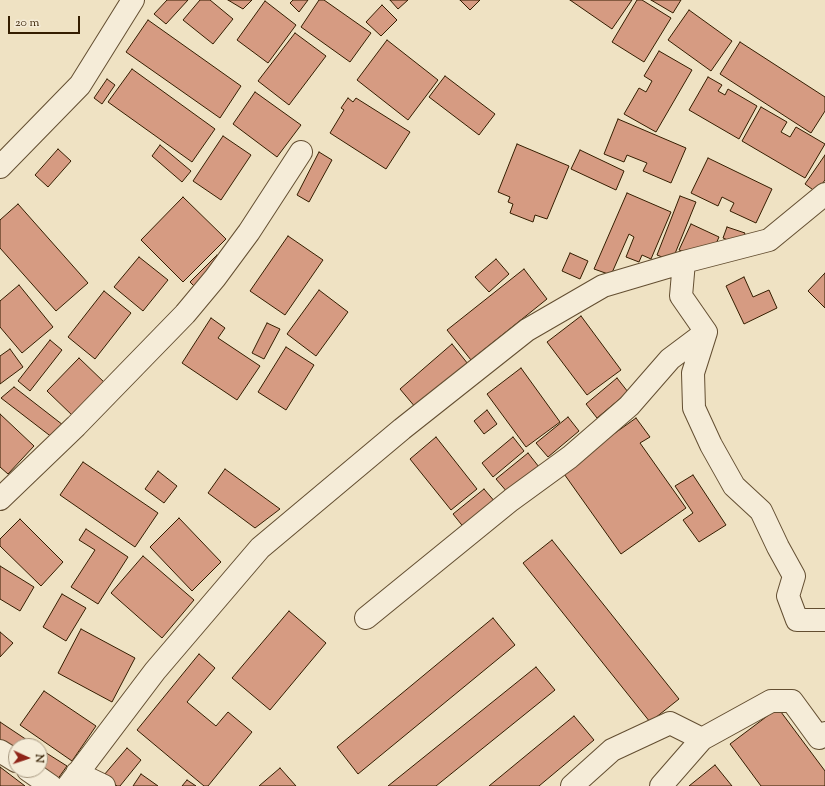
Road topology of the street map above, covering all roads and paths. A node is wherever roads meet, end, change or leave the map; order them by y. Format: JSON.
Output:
{"nodes":[{"id":1,"x":133,"y":0,"type":"edge"},
{"id":2,"x":301,"y":152,"type":"dead end"},
{"id":3,"x":0,"y":167,"type":"edge"},
{"id":4,"x":825,"y":194,"type":"edge"},
{"id":5,"x":684,"y":262,"type":"junction"},
{"id":6,"x":706,"y":332,"type":"junction"},
{"id":7,"x":0,"y":499,"type":"edge"},
{"id":8,"x":366,"y":618,"type":"dead end"},
{"id":9,"x":825,"y":620,"type":"edge"},
{"id":10,"x":825,"y":733,"type":"edge"},
{"id":11,"x":702,"y":739,"type":"junction"},
{"id":12,"x":40,"y":778,"type":"edge"},
{"id":13,"x":73,"y":780,"type":"edge"},
{"id":14,"x":51,"y":786,"type":"edge"},
{"id":15,"x":104,"y":786,"type":"edge"},
{"id":16,"x":572,"y":786,"type":"edge"},
{"id":17,"x":661,"y":786,"type":"edge"}],
"edges":[{"from":1,"to":3,"type":"street"},
{"from":2,"to":7,"type":"street"},
{"from":4,"to":5,"type":"street"},
{"from":5,"to":6,"type":"street"},
{"from":5,"to":13,"type":"street"},
{"from":6,"to":8,"type":"street"},
{"from":6,"to":9,"type":"street"},
{"from":10,"to":11,"type":"street"},
{"from":11,"to":16,"type":"street"},
{"from":11,"to":17,"type":"street"},
{"from":12,"to":14,"type":"street"},
{"from":13,"to":15,"type":"street"}]}
